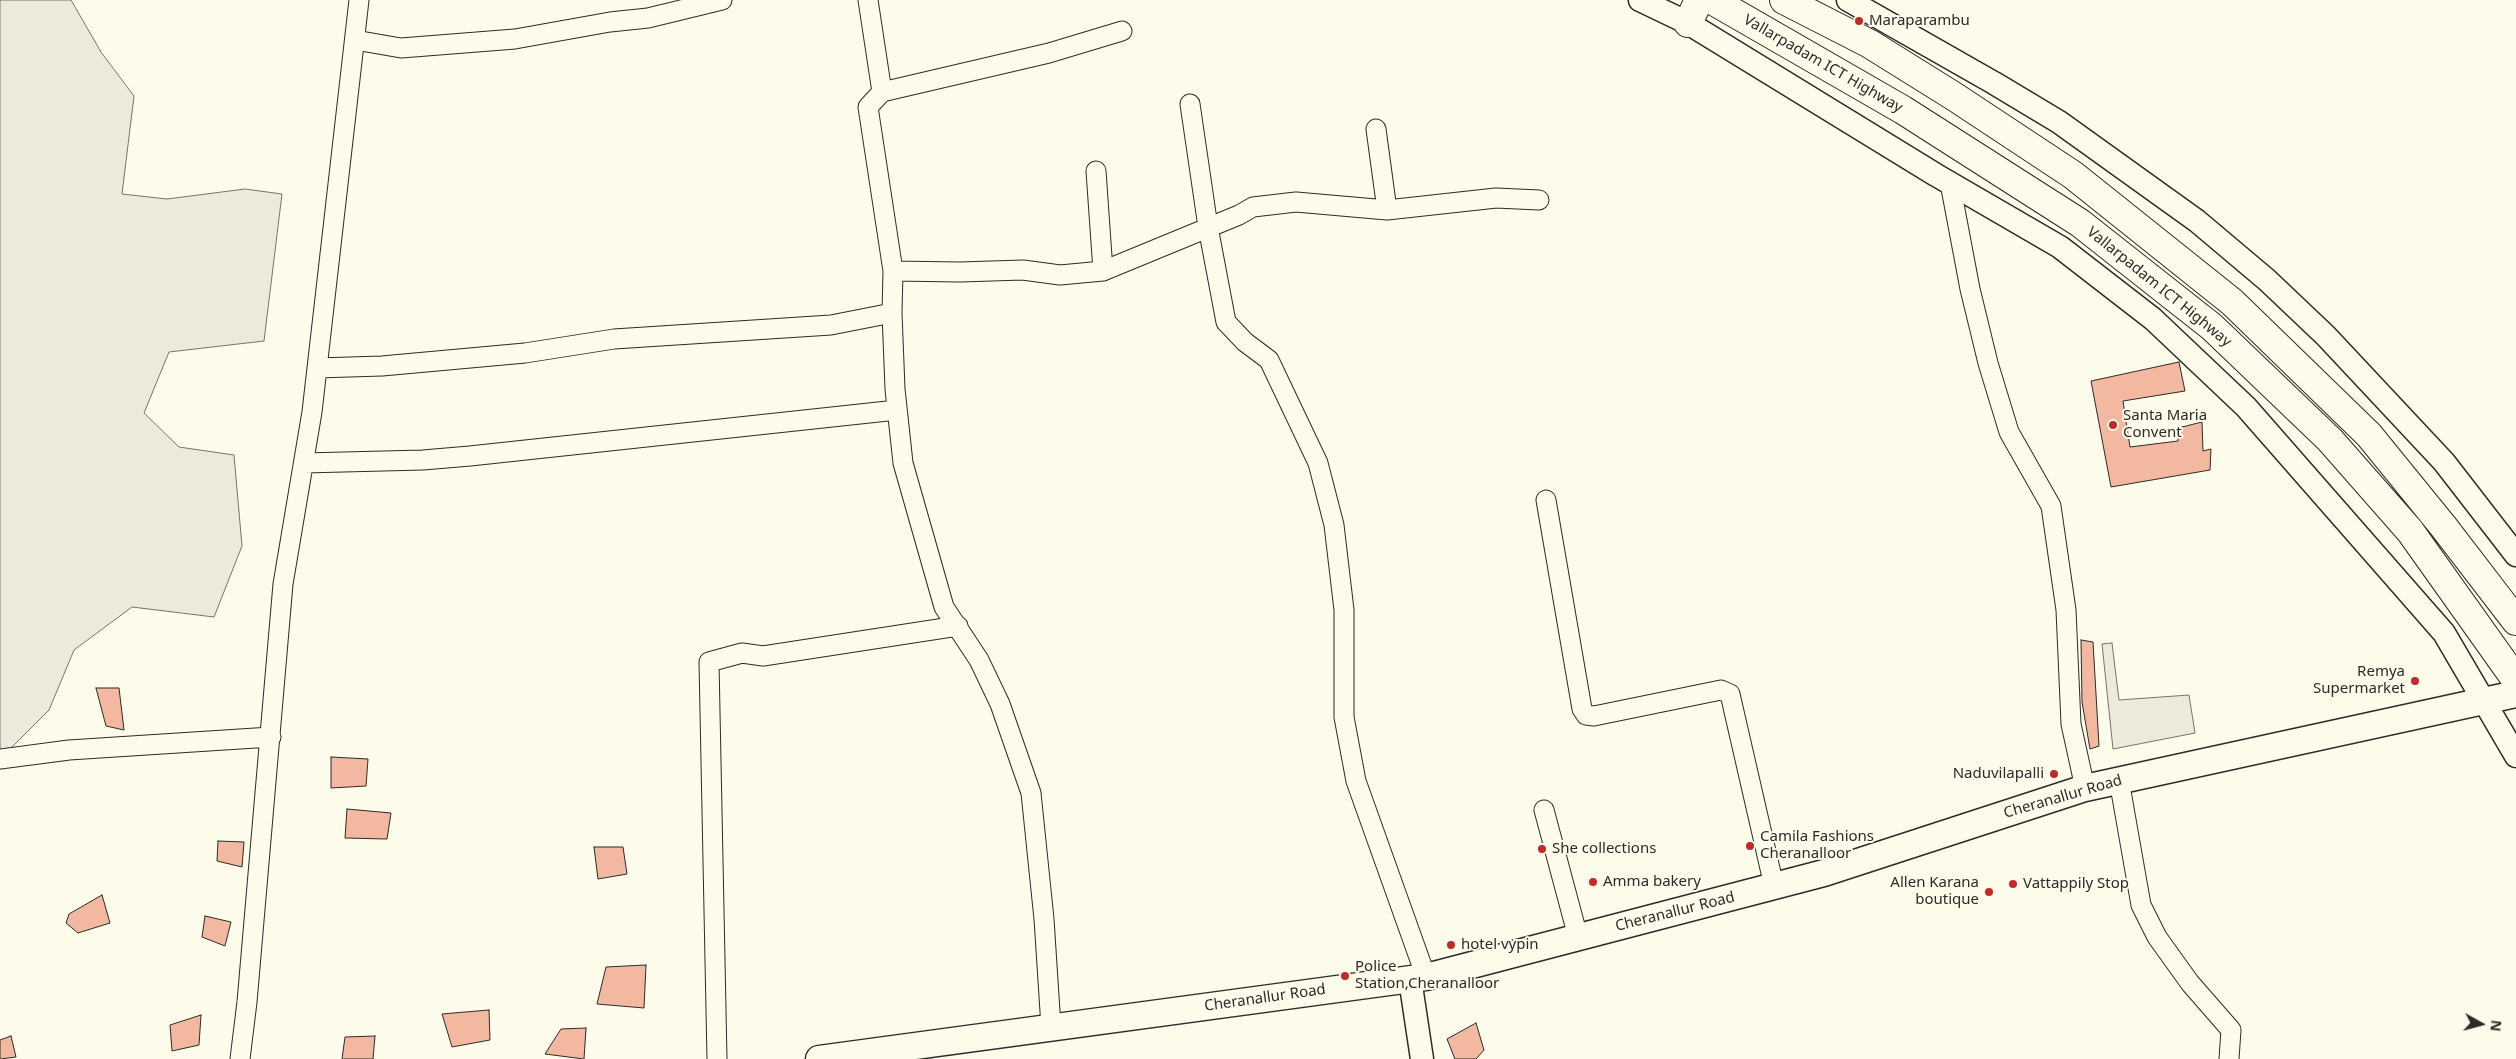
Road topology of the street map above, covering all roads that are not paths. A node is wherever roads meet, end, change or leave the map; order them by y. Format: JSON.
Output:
{"nodes":[{"id":1,"x":359,"y":0,"type":"edge"},
{"id":2,"x":722,"y":0,"type":"edge"},
{"id":3,"x":868,"y":0,"type":"edge"},
{"id":4,"x":1640,"y":0,"type":"edge"},
{"id":5,"x":1712,"y":0,"type":"edge"},
{"id":6,"x":1784,"y":0,"type":"edge"},
{"id":7,"x":1860,"y":3,"type":"edge"},
{"id":8,"x":1693,"y":12,"type":"edge"},
{"id":9,"x":1122,"y":31,"type":"dead end"},
{"id":10,"x":355,"y":40,"type":"junction"},
{"id":11,"x":1921,"y":76,"type":"junction"},
{"id":12,"x":882,"y":92,"type":"junction"},
{"id":13,"x":1190,"y":104,"type":"dead end"},
{"id":14,"x":1903,"y":110,"type":"junction"},
{"id":15,"x":1376,"y":129,"type":"dead end"},
{"id":16,"x":1096,"y":171,"type":"dead end"},
{"id":17,"x":1950,"y":183,"type":"junction"},
{"id":18,"x":1539,"y":200,"type":"dead end"},
{"id":19,"x":1387,"y":210,"type":"junction"},
{"id":20,"x":1208,"y":227,"type":"junction"},
{"id":21,"x":893,"y":271,"type":"junction"},
{"id":22,"x":1104,"y":271,"type":"junction"},
{"id":23,"x":892,"y":314,"type":"junction"},
{"id":24,"x":317,"y":368,"type":"junction"},
{"id":25,"x":897,"y":410,"type":"junction"},
{"id":26,"x":304,"y":463,"type":"junction"},
{"id":27,"x":1546,"y":500,"type":"dead end"},
{"id":28,"x":2516,"y":555,"type":"edge"},
{"id":29,"x":2516,"y":621,"type":"edge"},
{"id":30,"x":958,"y":626,"type":"junction"},
{"id":31,"x":2516,"y":680,"type":"edge"},
{"id":32,"x":2516,"y":694,"type":"edge"},
{"id":33,"x":2482,"y":701,"type":"junction"},
{"id":34,"x":271,"y":737,"type":"junction"},
{"id":35,"x":2516,"y":756,"type":"edge"},
{"id":36,"x":0,"y":759,"type":"edge"},
{"id":37,"x":2119,"y":780,"type":"junction"},
{"id":38,"x":2085,"y":788,"type":"junction"},
{"id":39,"x":1544,"y":810,"type":"dead end"},
{"id":40,"x":1774,"y":886,"type":"junction"},
{"id":41,"x":1578,"y":937,"type":"junction"},
{"id":42,"x":1418,"y":978,"type":"junction"},
{"id":43,"x":1050,"y":1028,"type":"junction"},
{"id":44,"x":240,"y":1059,"type":"edge"},
{"id":45,"x":718,"y":1059,"type":"edge"},
{"id":46,"x":824,"y":1059,"type":"edge"},
{"id":47,"x":1422,"y":1059,"type":"edge"},
{"id":48,"x":2229,"y":1059,"type":"edge"}],
"edges":[{"from":1,"to":10,"type":"street"},
{"from":2,"to":10,"type":"street"},
{"from":3,"to":12,"type":"street"},
{"from":4,"to":8,"type":"street"},
{"from":5,"to":14,"type":"highway","name":"Vallarpadam ICT Highway"},
{"from":6,"to":11,"type":"highway"},
{"from":7,"to":28,"type":"street"},
{"from":8,"to":17,"type":"street"},
{"from":9,"to":12,"type":"street"},
{"from":10,"to":24,"type":"street"},
{"from":11,"to":14,"type":"highway"},
{"from":11,"to":29,"type":"highway"},
{"from":12,"to":21,"type":"street"},
{"from":13,"to":20,"type":"street"},
{"from":14,"to":31,"type":"highway","name":"Vallarpadam ICT Highway"},
{"from":15,"to":19,"type":"street"},
{"from":16,"to":22,"type":"street"},
{"from":17,"to":33,"type":"street"},
{"from":17,"to":38,"type":"street"},
{"from":18,"to":19,"type":"street"},
{"from":19,"to":20,"type":"street"},
{"from":20,"to":22,"type":"street"},
{"from":20,"to":42,"type":"street"},
{"from":21,"to":22,"type":"street"},
{"from":21,"to":23,"type":"street"},
{"from":23,"to":24,"type":"street"},
{"from":23,"to":25,"type":"street"},
{"from":24,"to":26,"type":"street"},
{"from":25,"to":26,"type":"street"},
{"from":25,"to":30,"type":"street"},
{"from":26,"to":34,"type":"street"},
{"from":27,"to":40,"type":"street"},
{"from":30,"to":43,"type":"street"},
{"from":30,"to":45,"type":"street"},
{"from":32,"to":33,"type":"main road","name":"Cheranallur Road"},
{"from":33,"to":35,"type":"street"},
{"from":33,"to":37,"type":"main road","name":"Cheranallur Road"},
{"from":34,"to":36,"type":"street"},
{"from":34,"to":44,"type":"street"},
{"from":37,"to":38,"type":"main road","name":"Cheranallur Road"},
{"from":37,"to":48,"type":"street"},
{"from":38,"to":40,"type":"main road","name":"Cheranallur Road"},
{"from":39,"to":41,"type":"street"},
{"from":40,"to":41,"type":"main road","name":"Cheranallur Road"},
{"from":41,"to":42,"type":"main road","name":"Cheranallur Road"},
{"from":42,"to":43,"type":"main road","name":"Cheranallur Road"},
{"from":42,"to":47,"type":"street"},
{"from":43,"to":46,"type":"main road","name":"Cheranallur Road"}]}
